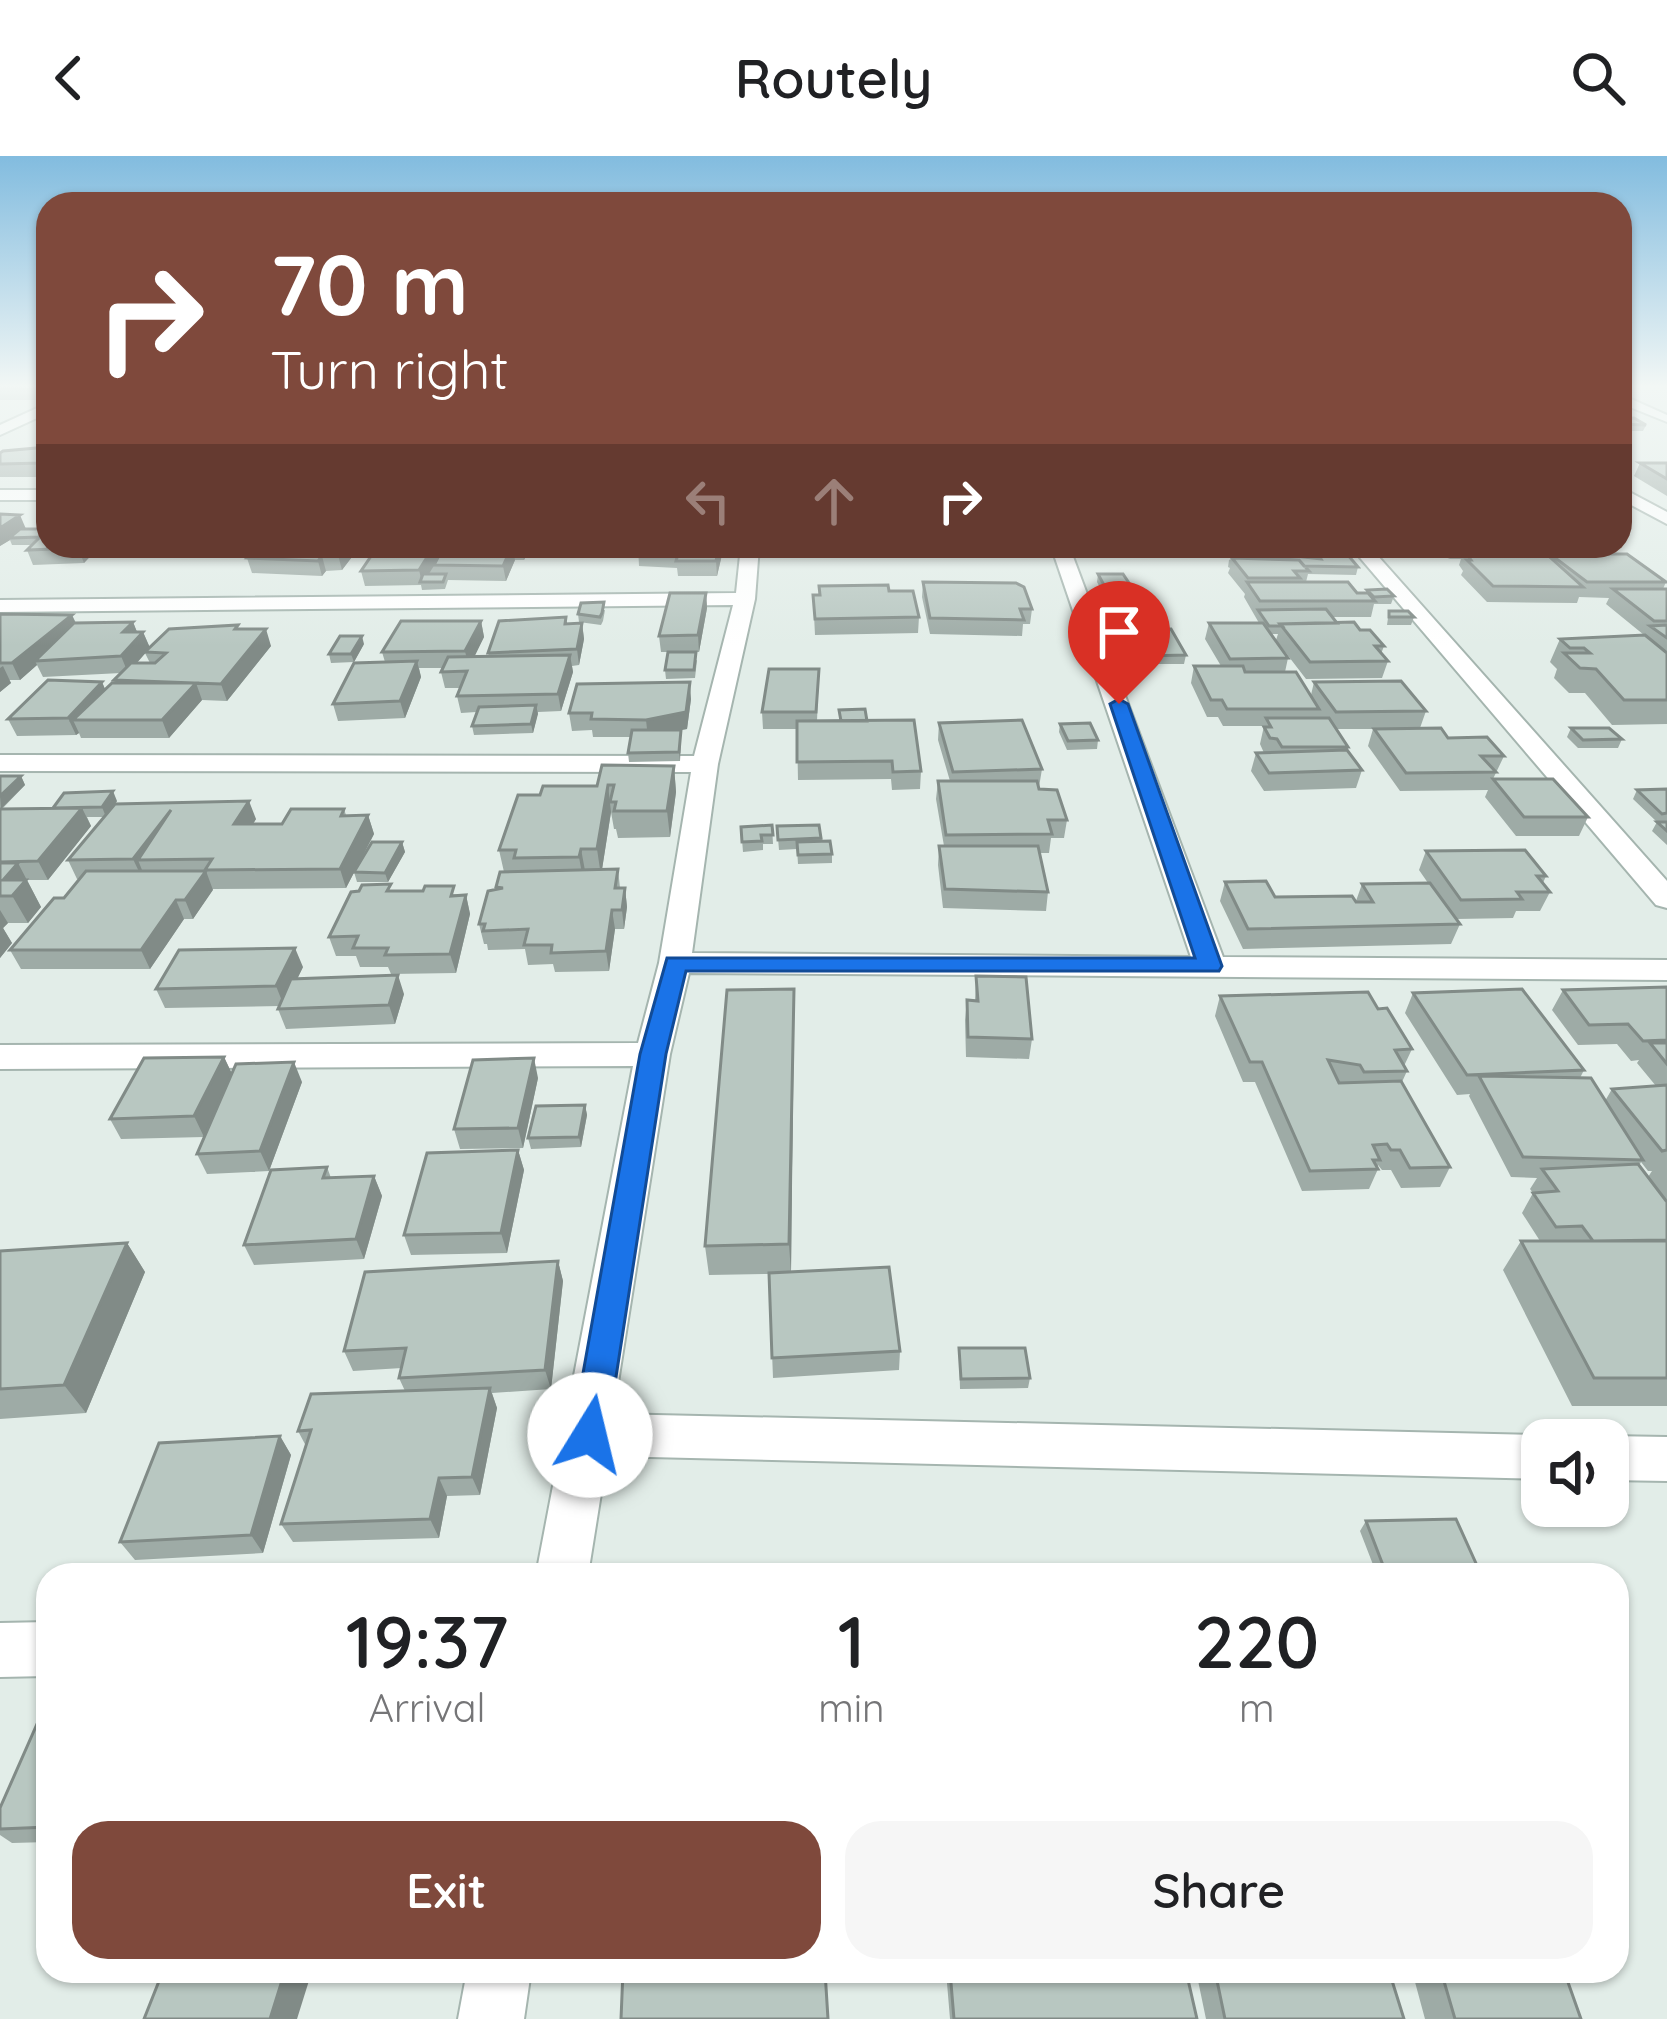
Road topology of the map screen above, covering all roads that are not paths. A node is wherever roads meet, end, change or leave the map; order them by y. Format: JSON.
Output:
{"nodes":[{"id":1,"x":0,"y":495,"type":"edge"},
{"id":2,"x":36,"y":495,"type":"edge"},
{"id":3,"x":1658,"y":506,"type":"edge"},
{"id":4,"x":1667,"y":519,"type":"edge"},
{"id":5,"x":749,"y":558,"type":"edge"},
{"id":6,"x":1064,"y":558,"type":"edge"},
{"id":7,"x":1369,"y":558,"type":"edge"},
{"id":8,"x":745,"y":598,"type":"junction"},
{"id":9,"x":0,"y":606,"type":"edge"},
{"id":10,"x":0,"y":764,"type":"edge"},
{"id":11,"x":705,"y":764,"type":"junction"},
{"id":12,"x":1667,"y":899,"type":"edge"},
{"id":13,"x":675,"y":963,"type":"junction"},
{"id":14,"x":1210,"y":966,"type":"junction"},
{"id":15,"x":1667,"y":970,"type":"edge"},
{"id":16,"x":653,"y":1054,"type":"junction"},
{"id":17,"x":0,"y":1057,"type":"edge"},
{"id":18,"x":590,"y":1435,"type":"junction"},
{"id":19,"x":1521,"y":1456,"type":"edge"},
{"id":20,"x":1629,"y":1459,"type":"edge"},
{"id":21,"x":1667,"y":1460,"type":"edge"},
{"id":22,"x":564,"y":1563,"type":"edge"},
{"id":23,"x":36,"y":1649,"type":"edge"},
{"id":24,"x":0,"y":1650,"type":"edge"},
{"id":25,"x":497,"y":1983,"type":"edge"},
{"id":26,"x":491,"y":2019,"type":"edge"}],
"edges":[{"from":1,"to":2,"type":"street"},
{"from":3,"to":4,"type":"street"},
{"from":5,"to":8,"type":"street"},
{"from":6,"to":14,"type":"street"},
{"from":7,"to":12,"type":"street"},
{"from":8,"to":9,"type":"street"},
{"from":8,"to":11,"type":"street"},
{"from":10,"to":11,"type":"street"},
{"from":11,"to":13,"type":"street"},
{"from":13,"to":14,"type":"street"},
{"from":13,"to":16,"type":"street"},
{"from":14,"to":15,"type":"street"},
{"from":16,"to":17,"type":"street"},
{"from":16,"to":18,"type":"street"},
{"from":18,"to":19,"type":"street"},
{"from":18,"to":22,"type":"street"},
{"from":20,"to":21,"type":"street"},
{"from":23,"to":24,"type":"street"},
{"from":25,"to":26,"type":"street"}]}
